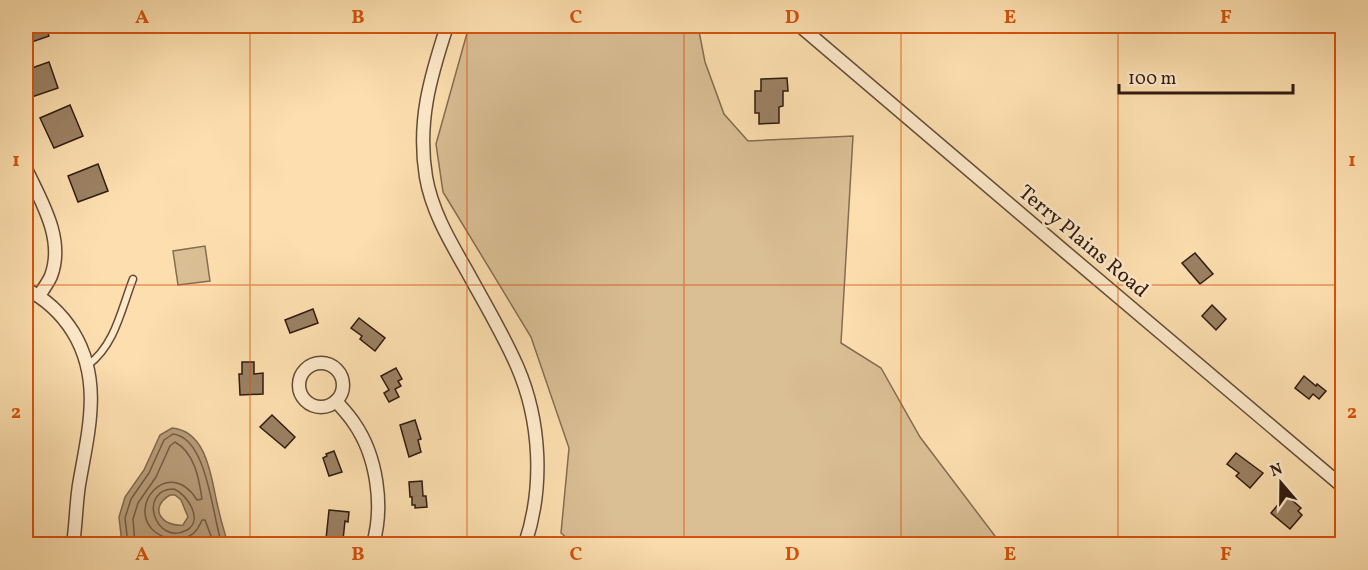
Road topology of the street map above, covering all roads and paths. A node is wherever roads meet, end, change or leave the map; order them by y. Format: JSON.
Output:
{"nodes":[{"id":1,"x":447,"y":26,"type":"edge"},
{"id":2,"x":800,"y":26,"type":"edge"},
{"id":3,"x":26,"y":169,"type":"edge"},
{"id":4,"x":133,"y":279,"type":"dead end"},
{"id":5,"x":26,"y":289,"type":"edge"},
{"id":6,"x":39,"y":296,"type":"junction"},
{"id":7,"x":88,"y":366,"type":"junction"},
{"id":8,"x":336,"y":401,"type":"dead end"},
{"id":9,"x":1342,"y":486,"type":"edge"},
{"id":10,"x":73,"y":544,"type":"edge"},
{"id":11,"x":373,"y":544,"type":"edge"},
{"id":12,"x":525,"y":544,"type":"edge"}],
"edges":[{"from":1,"to":12,"type":"street"},
{"from":2,"to":9,"type":"street","name":"Terry Plains Road"},
{"from":3,"to":6,"type":"street"},
{"from":4,"to":7,"type":"lane"},
{"from":5,"to":6,"type":"street"},
{"from":6,"to":7,"type":"street"},
{"from":7,"to":10,"type":"street"},
{"from":8,"to":11,"type":"street"}]}
